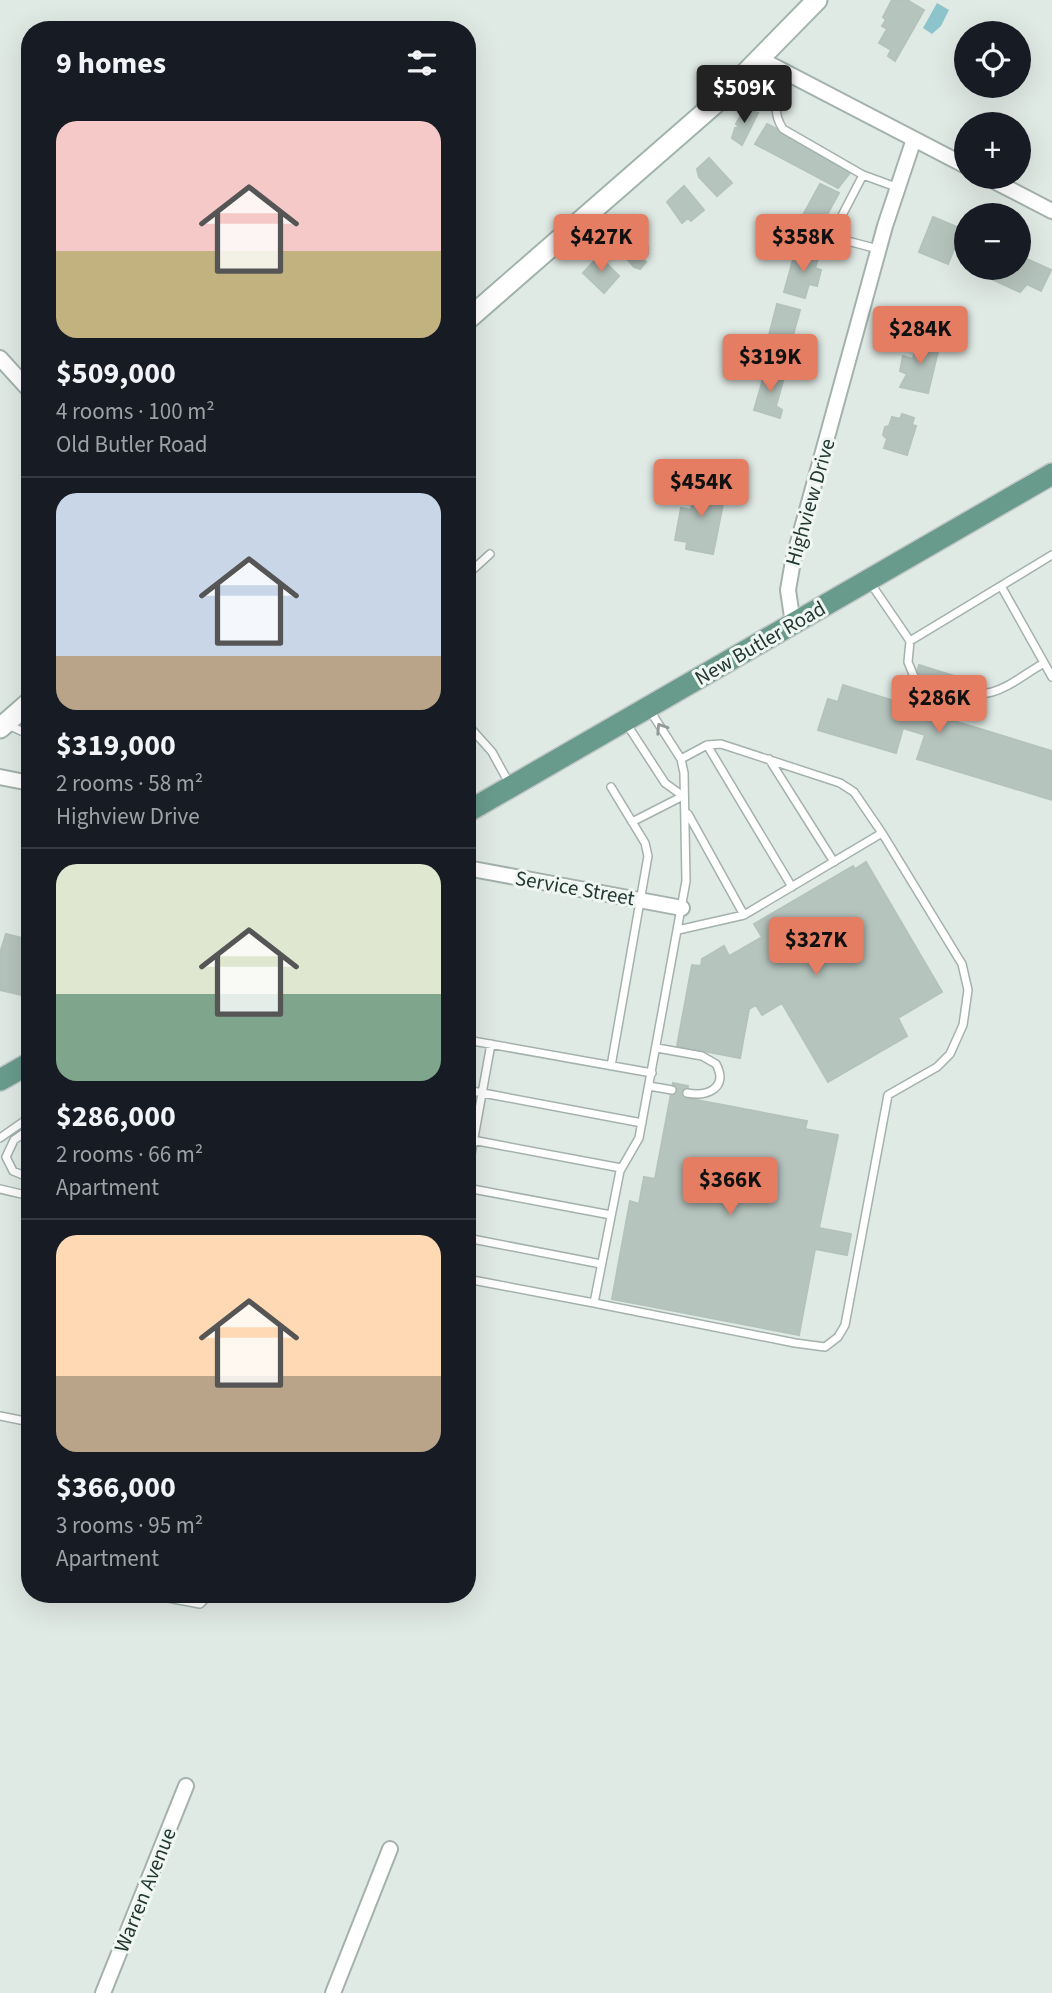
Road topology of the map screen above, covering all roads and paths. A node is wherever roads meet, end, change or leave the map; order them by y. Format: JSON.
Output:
{"nodes":[{"id":1,"x":817,"y":0,"type":"edge"},
{"id":2,"x":761,"y":60,"type":"junction"},
{"id":3,"x":787,"y":73,"type":"junction"},
{"id":4,"x":914,"y":139,"type":"junction"},
{"id":5,"x":954,"y":160,"type":"edge"},
{"id":6,"x":863,"y":175,"type":"junction"},
{"id":7,"x":896,"y":187,"type":"junction"},
{"id":8,"x":1009,"y":189,"type":"edge"},
{"id":9,"x":1052,"y":211,"type":"edge"},
{"id":10,"x":879,"y":249,"type":"junction"},
{"id":11,"x":476,"y":312,"type":"edge"},
{"id":12,"x":0,"y":358,"type":"edge"},
{"id":13,"x":21,"y":381,"type":"edge"},
{"id":14,"x":1052,"y":474,"type":"edge"},
{"id":15,"x":490,"y":554,"type":"dead end"},
{"id":16,"x":1052,"y":555,"type":"edge"},
{"id":17,"x":476,"y":567,"type":"edge"},
{"id":18,"x":869,"y":580,"type":"junction"},
{"id":19,"x":1001,"y":586,"type":"junction"},
{"id":20,"x":793,"y":624,"type":"junction"},
{"id":21,"x":910,"y":641,"type":"junction"},
{"id":22,"x":1044,"y":663,"type":"junction"},
{"id":23,"x":1052,"y":677,"type":"edge"},
{"id":24,"x":915,"y":679,"type":"dead end"},
{"id":25,"x":949,"y":690,"type":"dead end"},
{"id":26,"x":648,"y":708,"type":"junction"},
{"id":27,"x":21,"y":709,"type":"edge"},
{"id":28,"x":625,"y":721,"type":"junction"},
{"id":29,"x":2,"y":725,"type":"edge"},
{"id":30,"x":21,"y":732,"type":"edge"},
{"id":31,"x":476,"y":734,"type":"edge"},
{"id":32,"x":707,"y":745,"type":"junction"},
{"id":33,"x":681,"y":759,"type":"junction"},
{"id":34,"x":769,"y":760,"type":"junction"},
{"id":35,"x":0,"y":777,"type":"edge"},
{"id":36,"x":21,"y":781,"type":"edge"},
{"id":37,"x":511,"y":787,"type":"junction"},
{"id":38,"x":611,"y":787,"type":"dead end"},
{"id":39,"x":683,"y":796,"type":"junction"},
{"id":40,"x":476,"y":807,"type":"edge"},
{"id":41,"x":687,"y":811,"type":"junction"},
{"id":42,"x":632,"y":822,"type":"junction"},
{"id":43,"x":882,"y":833,"type":"junction"},
{"id":44,"x":834,"y":862,"type":"junction"},
{"id":45,"x":476,"y":870,"type":"edge"},
{"id":46,"x":792,"y":887,"type":"junction"},
{"id":47,"x":642,"y":901,"type":"junction"},
{"id":48,"x":682,"y":908,"type":"junction"},
{"id":49,"x":744,"y":915,"type":"junction"},
{"id":50,"x":678,"y":930,"type":"junction"},
{"id":51,"x":476,"y":1042,"type":"edge"},
{"id":52,"x":491,"y":1044,"type":"junction"},
{"id":53,"x":656,"y":1048,"type":"junction"},
{"id":54,"x":611,"y":1066,"type":"junction"},
{"id":55,"x":21,"y":1070,"type":"edge"},
{"id":56,"x":652,"y":1073,"type":"junction"},
{"id":57,"x":3,"y":1079,"type":"edge"},
{"id":58,"x":649,"y":1086,"type":"junction"},
{"id":59,"x":672,"y":1090,"type":"dead end"},
{"id":60,"x":476,"y":1091,"type":"edge"},
{"id":61,"x":482,"y":1092,"type":"junction"},
{"id":62,"x":687,"y":1093,"type":"dead end"},
{"id":63,"x":476,"y":1116,"type":"edge"},
{"id":64,"x":21,"y":1123,"type":"edge"},
{"id":65,"x":642,"y":1123,"type":"junction"},
{"id":66,"x":21,"y":1135,"type":"edge"},
{"id":67,"x":0,"y":1138,"type":"edge"},
{"id":68,"x":476,"y":1141,"type":"edge"},
{"id":69,"x":621,"y":1168,"type":"junction"},
{"id":70,"x":21,"y":1174,"type":"edge"},
{"id":71,"x":0,"y":1189,"type":"edge"},
{"id":72,"x":476,"y":1190,"type":"edge"},
{"id":73,"x":21,"y":1194,"type":"edge"},
{"id":74,"x":611,"y":1215,"type":"junction"},
{"id":75,"x":476,"y":1240,"type":"edge"},
{"id":76,"x":601,"y":1264,"type":"junction"},
{"id":77,"x":476,"y":1281,"type":"edge"},
{"id":78,"x":594,"y":1303,"type":"junction"},
{"id":79,"x":0,"y":1416,"type":"edge"},
{"id":80,"x":21,"y":1420,"type":"edge"},
{"id":81,"x":186,"y":1786,"type":"dead end"},
{"id":82,"x":390,"y":1849,"type":"dead end"},
{"id":83,"x":103,"y":1993,"type":"edge"},
{"id":84,"x":333,"y":1993,"type":"edge"}],
"edges":[{"from":1,"to":2,"type":"street"},
{"from":2,"to":3,"type":"street"},
{"from":2,"to":11,"type":"street"},
{"from":3,"to":4,"type":"street"},
{"from":3,"to":6,"type":"lane"},
{"from":4,"to":5,"type":"street"},
{"from":4,"to":7,"type":"street","name":"Highview Drive"},
{"from":6,"to":7,"type":"lane"},
{"from":6,"to":10,"type":"lane"},
{"from":7,"to":10,"type":"street","name":"Highview Drive"},
{"from":8,"to":9,"type":"street"},
{"from":10,"to":20,"type":"street","name":"Highview Drive"},
{"from":12,"to":13,"type":"street"},
{"from":14,"to":18,"type":"main road","name":"New Butler Road"},
{"from":15,"to":17,"type":"lane"},
{"from":16,"to":19,"type":"lane"},
{"from":18,"to":20,"type":"main road","name":"New Butler Road"},
{"from":18,"to":21,"type":"lane"},
{"from":19,"to":21,"type":"lane"},
{"from":19,"to":22,"type":"lane"},
{"from":20,"to":26,"type":"main road","name":"New Butler Road"},
{"from":21,"to":24,"type":"lane"},
{"from":22,"to":23,"type":"lane"},
{"from":22,"to":25,"type":"lane"},
{"from":26,"to":28,"type":"main road","name":"New Butler Road"},
{"from":33,"to":26,"type":"lane","one_way":true},
{"from":27,"to":29,"type":"street"},
{"from":28,"to":37,"type":"main road","name":"New Butler Road"},
{"from":28,"to":39,"type":"lane"},
{"from":29,"to":30,"type":"lane"},
{"from":31,"to":37,"type":"lane"},
{"from":32,"to":33,"type":"lane"},
{"from":32,"to":34,"type":"lane"},
{"from":32,"to":46,"type":"lane"},
{"from":33,"to":39,"type":"lane"},
{"from":34,"to":43,"type":"lane"},
{"from":34,"to":44,"type":"lane"},
{"from":35,"to":36,"type":"street"},
{"from":37,"to":40,"type":"main road","name":"New Butler Road"},
{"from":38,"to":42,"type":"lane"},
{"from":39,"to":41,"type":"lane"},
{"from":39,"to":42,"type":"lane"},
{"from":41,"to":48,"type":"lane"},
{"from":41,"to":49,"type":"lane"},
{"from":42,"to":47,"type":"lane"},
{"from":43,"to":44,"type":"lane"},
{"from":43,"to":78,"type":"lane"},
{"from":44,"to":46,"type":"lane"},
{"from":45,"to":47,"type":"street","name":"Service Street"},
{"from":46,"to":49,"type":"lane"},
{"from":47,"to":48,"type":"street","name":"Service Street"},
{"from":47,"to":54,"type":"lane"},
{"from":48,"to":50,"type":"lane"},
{"from":49,"to":50,"type":"lane"},
{"from":50,"to":53,"type":"lane"},
{"from":51,"to":52,"type":"lane"},
{"from":52,"to":54,"type":"lane"},
{"from":52,"to":61,"type":"lane"},
{"from":53,"to":56,"type":"lane"},
{"from":53,"to":62,"type":"lane"},
{"from":54,"to":56,"type":"lane"},
{"from":55,"to":57,"type":"main road"},
{"from":56,"to":58,"type":"lane"},
{"from":58,"to":59,"type":"lane"},
{"from":58,"to":65,"type":"lane"},
{"from":60,"to":61,"type":"lane"},
{"from":61,"to":63,"type":"lane"},
{"from":61,"to":65,"type":"lane"},
{"from":64,"to":67,"type":"lane"},
{"from":65,"to":69,"type":"lane"},
{"from":66,"to":70,"type":"lane"},
{"from":68,"to":69,"type":"lane"},
{"from":69,"to":74,"type":"lane"},
{"from":71,"to":73,"type":"lane"},
{"from":72,"to":74,"type":"lane"},
{"from":74,"to":76,"type":"lane"},
{"from":75,"to":76,"type":"lane"},
{"from":76,"to":78,"type":"lane"},
{"from":77,"to":78,"type":"lane"},
{"from":79,"to":80,"type":"lane"},
{"from":81,"to":83,"type":"street","name":"Warren Avenue"},
{"from":82,"to":84,"type":"street"}]}
